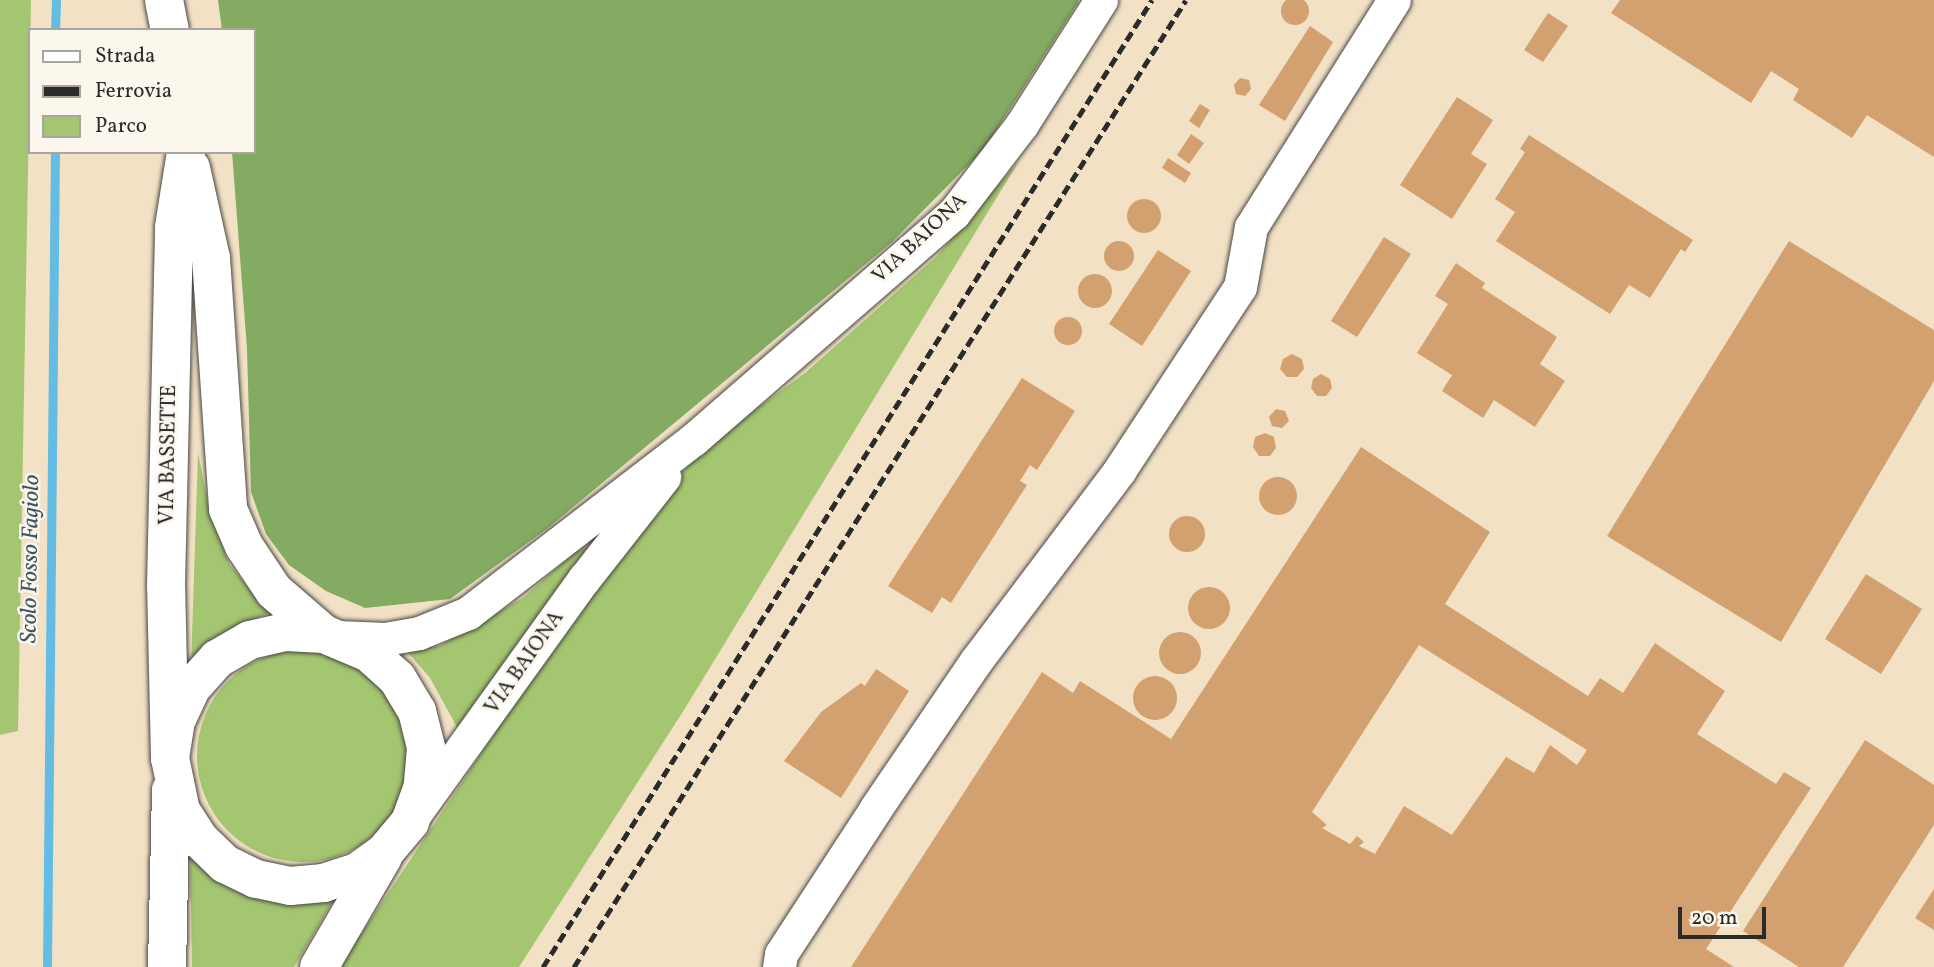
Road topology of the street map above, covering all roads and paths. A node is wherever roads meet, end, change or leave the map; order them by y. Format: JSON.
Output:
{"nodes":[{"id":1,"x":164,"y":0,"type":"edge"},
{"id":2,"x":1101,"y":0,"type":"edge"},
{"id":3,"x":1394,"y":0,"type":"edge"},
{"id":4,"x":170,"y":28,"type":"edge"},
{"id":5,"x":187,"y":154,"type":"edge"},
{"id":6,"x":187,"y":154,"type":"edge"},
{"id":7,"x":694,"y":439,"type":"junction"},
{"id":8,"x":329,"y":635,"type":"junction"},
{"id":9,"x":171,"y":768,"type":"junction"},
{"id":10,"x":410,"y":822,"type":"junction"},
{"id":11,"x":385,"y":852,"type":"junction"},
{"id":12,"x":167,"y":967,"type":"edge"},
{"id":13,"x":319,"y":967,"type":"edge"},
{"id":14,"x":779,"y":967,"type":"edge"}],
"edges":[{"from":1,"to":4,"type":"main road"},
{"from":2,"to":7,"type":"street","name":"VIA BAIONA"},
{"from":3,"to":14,"type":"street"},
{"from":5,"to":8,"type":"main road","name":"VIA BASSETTE"},
{"from":6,"to":9,"type":"main road","name":"VIA BASSETTE"},
{"from":7,"to":8,"type":"street","name":"VIA BAIONA"},
{"from":7,"to":10,"type":"street","name":"VIA BAIONA"},
{"from":8,"to":9,"type":"main road"},
{"from":8,"to":10,"type":"main road","name":"VIA BASSETTE"},
{"from":9,"to":11,"type":"main road"},
{"from":9,"to":12,"type":"main road"},
{"from":10,"to":11,"type":"main road","name":"VIA BASSETTE"},
{"from":11,"to":13,"type":"main road"}]}
